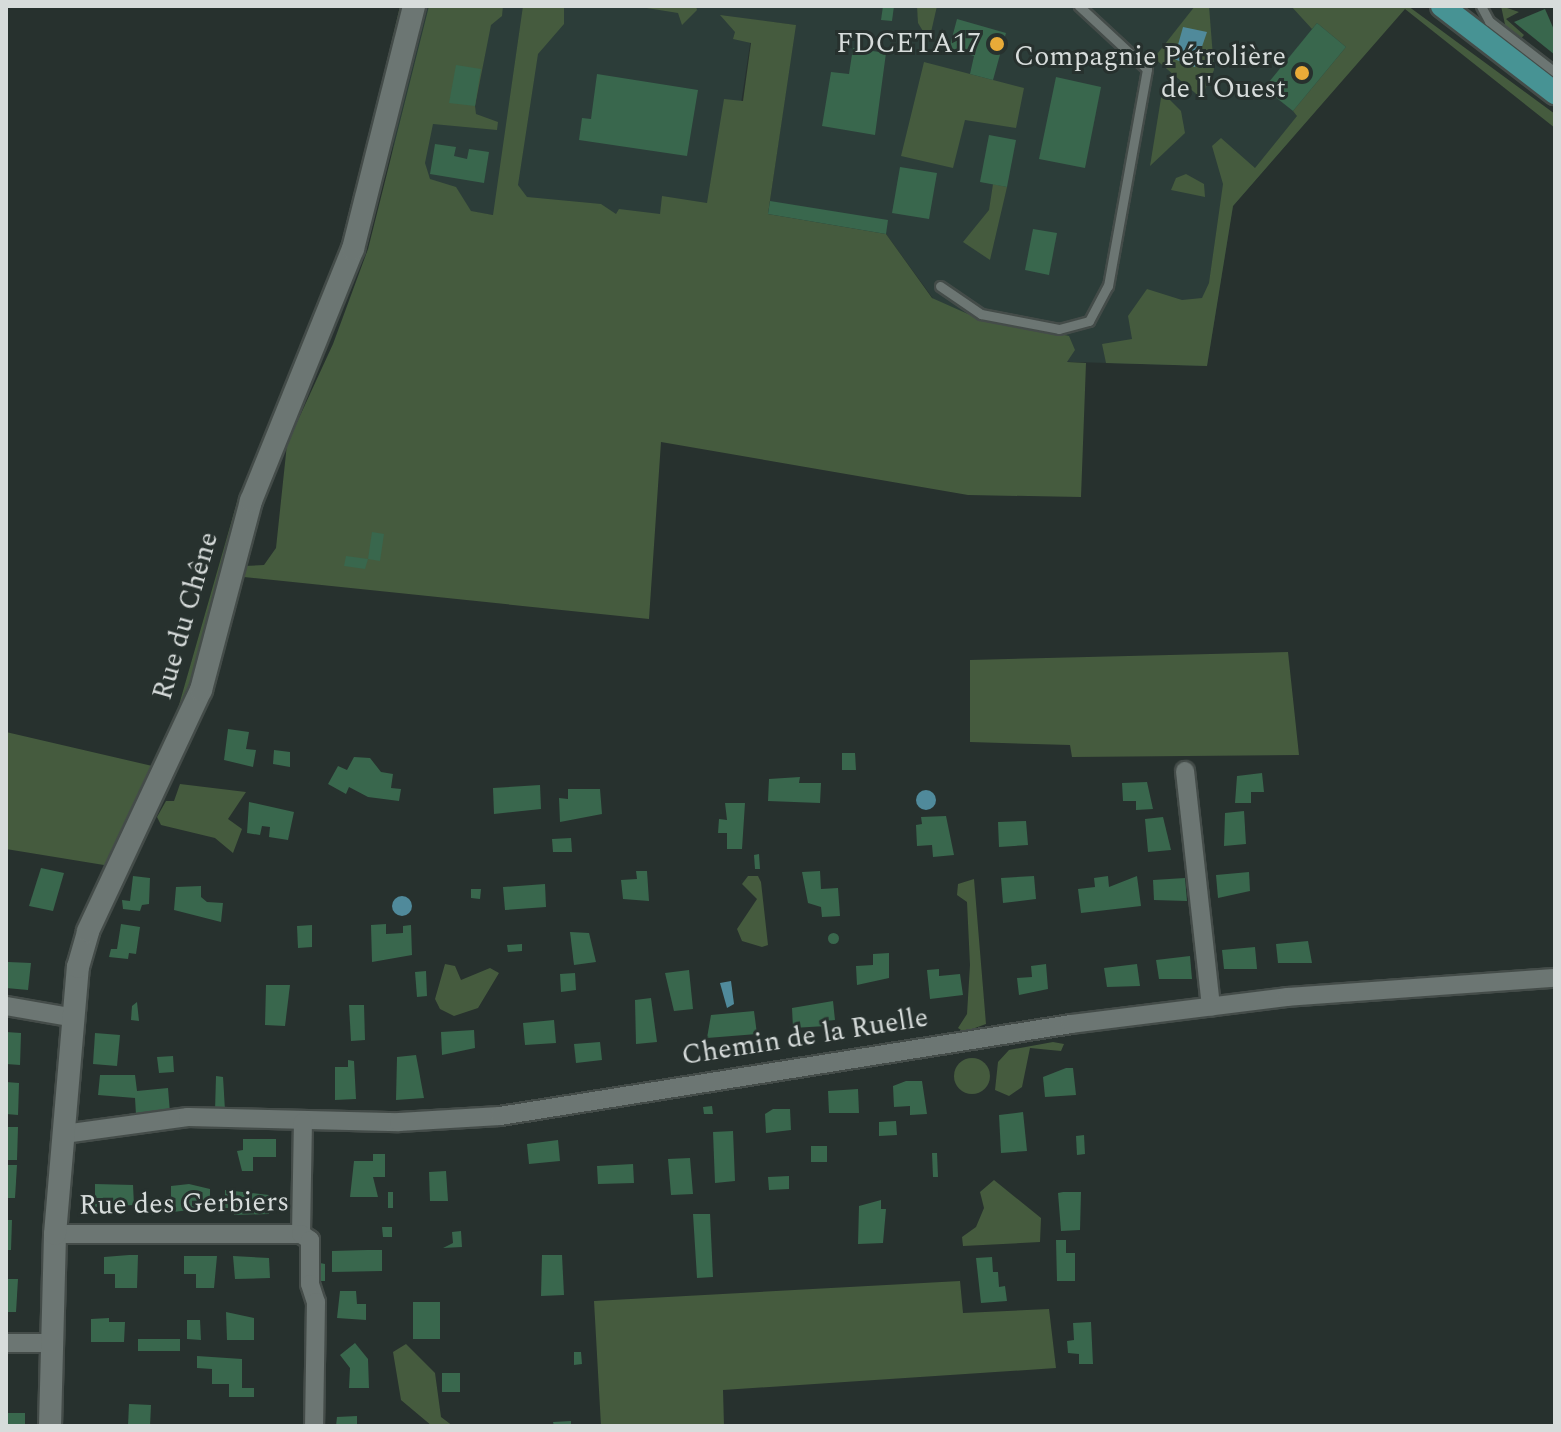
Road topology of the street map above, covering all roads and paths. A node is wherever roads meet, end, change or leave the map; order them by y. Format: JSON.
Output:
{"nodes":[{"id":1,"x":414,"y":6,"type":"edge"},
{"id":2,"x":1079,"y":6,"type":"edge"},
{"id":3,"x":1481,"y":6,"type":"edge"},
{"id":4,"x":1450,"y":7,"type":"edge"},
{"id":5,"x":1555,"y":72,"type":"edge"},
{"id":6,"x":1555,"y":93,"type":"edge"},
{"id":7,"x":940,"y":286,"type":"dead end"},
{"id":8,"x":1185,"y":771,"type":"dead end"},
{"id":9,"x":1555,"y":978,"type":"edge"},
{"id":10,"x":6,"y":1006,"type":"edge"},
{"id":11,"x":1211,"y":1007,"type":"junction"},
{"id":12,"x":70,"y":1017,"type":"junction"},
{"id":13,"x":303,"y":1122,"type":"junction"},
{"id":14,"x":64,"y":1134,"type":"junction"},
{"id":15,"x":55,"y":1234,"type":"junction"},
{"id":16,"x":301,"y":1234,"type":"junction"},
{"id":17,"x":6,"y":1343,"type":"edge"},
{"id":18,"x":52,"y":1343,"type":"junction"},
{"id":19,"x":50,"y":1426,"type":"edge"},
{"id":20,"x":314,"y":1426,"type":"edge"}],
"edges":[{"from":1,"to":12,"type":"street","name":"Rue du Chêne"},
{"from":2,"to":7,"type":"lane"},
{"from":3,"to":5,"type":"lane"},
{"from":4,"to":6,"type":"main road"},
{"from":8,"to":11,"type":"street"},
{"from":9,"to":11,"type":"street","name":"Chemin de la Ruelle"},
{"from":10,"to":12,"type":"street"},
{"from":11,"to":13,"type":"street","name":"Chemin de la Ruelle"},
{"from":12,"to":14,"type":"street","name":"Rue du Chêne"},
{"from":13,"to":14,"type":"street","name":"Chemin de la Ruelle"},
{"from":13,"to":16,"type":"street","name":"Rue des Gerbiers"},
{"from":14,"to":15,"type":"street","name":"Rue du Chêne"},
{"from":15,"to":16,"type":"street","name":"Rue des Gerbiers"},
{"from":15,"to":18,"type":"street","name":"Rue du Chêne"},
{"from":16,"to":20,"type":"street"},
{"from":17,"to":18,"type":"street"},
{"from":18,"to":19,"type":"street","name":"Rue du Chêne"}]}
